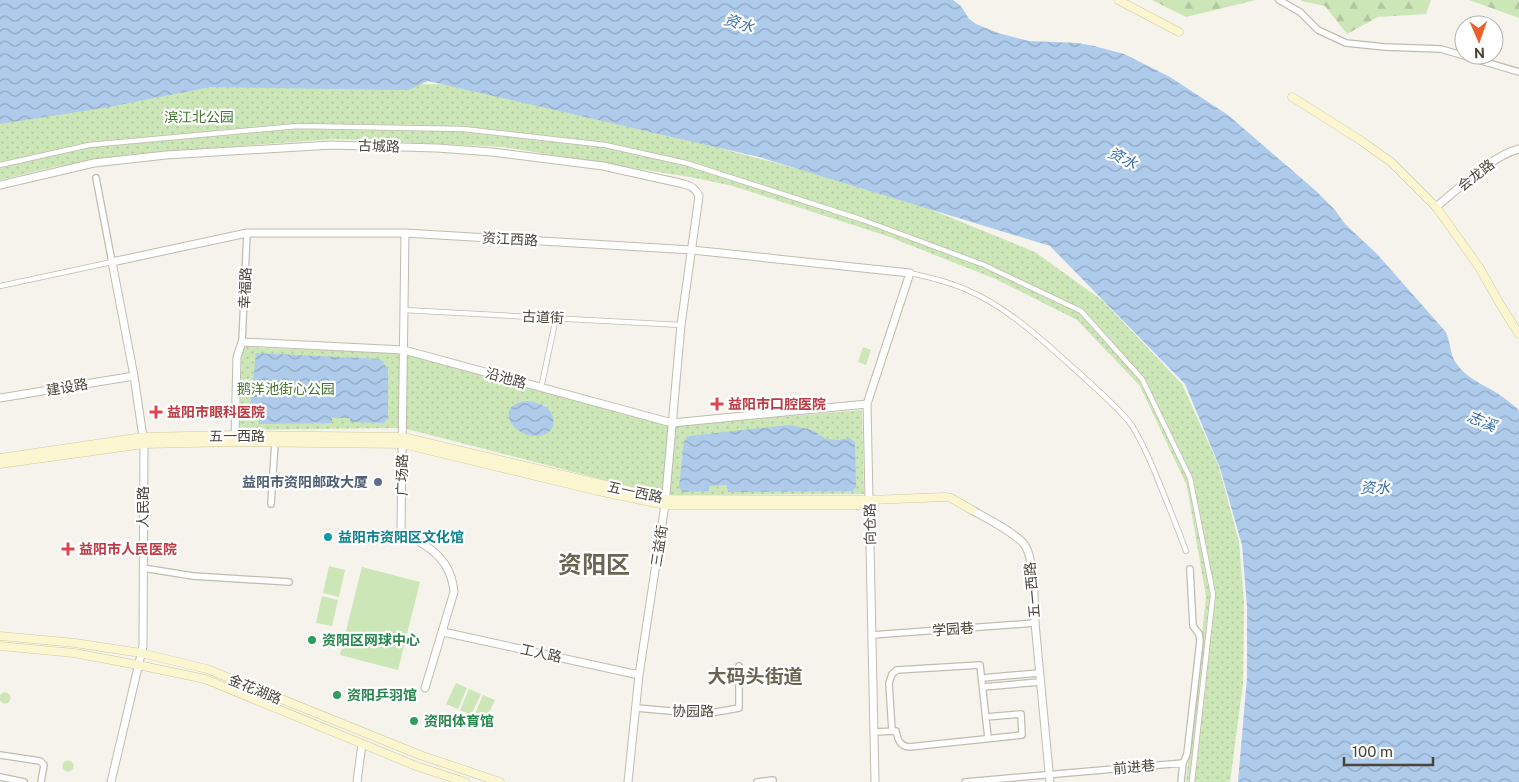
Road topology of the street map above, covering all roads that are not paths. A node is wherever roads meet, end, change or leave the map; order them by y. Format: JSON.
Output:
{"nodes":[{"id":1,"x":1118,"y":0,"type":"edge"},
{"id":2,"x":1280,"y":0,"type":"edge"},
{"id":3,"x":1179,"y":32,"type":"dead end"},
{"id":4,"x":1519,"y":72,"type":"edge"},
{"id":5,"x":1292,"y":97,"type":"dead end"},
{"id":6,"x":1519,"y":149,"type":"edge"},
{"id":7,"x":0,"y":165,"type":"edge"},
{"id":8,"x":96,"y":178,"type":"dead end"},
{"id":9,"x":0,"y":185,"type":"edge"},
{"id":10,"x":1436,"y":207,"type":"junction"},
{"id":11,"x":247,"y":233,"type":"junction"},
{"id":12,"x":404,"y":233,"type":"junction"},
{"id":13,"x":692,"y":250,"type":"junction"},
{"id":14,"x":112,"y":262,"type":"junction"},
{"id":15,"x":910,"y":273,"type":"junction"},
{"id":16,"x":0,"y":286,"type":"edge"},
{"id":17,"x":404,"y":310,"type":"junction"},
{"id":18,"x":556,"y":318,"type":"junction"},
{"id":19,"x":681,"y":325,"type":"junction"},
{"id":20,"x":1519,"y":334,"type":"edge"},
{"id":21,"x":242,"y":342,"type":"junction"},
{"id":22,"x":404,"y":350,"type":"junction"},
{"id":23,"x":134,"y":376,"type":"junction"},
{"id":24,"x":541,"y":388,"type":"junction"},
{"id":25,"x":0,"y":398,"type":"edge"},
{"id":26,"x":867,"y":404,"type":"junction"},
{"id":27,"x":672,"y":422,"type":"junction"},
{"id":28,"x":235,"y":439,"type":"junction"},
{"id":29,"x":143,"y":441,"type":"junction"},
{"id":30,"x":403,"y":441,"type":"junction"},
{"id":31,"x":275,"y":442,"type":"junction"},
{"id":32,"x":0,"y":458,"type":"edge"},
{"id":33,"x":0,"y":464,"type":"edge"},
{"id":34,"x":665,"y":502,"type":"junction"},
{"id":35,"x":870,"y":502,"type":"junction"},
{"id":36,"x":271,"y":504,"type":"dead end"},
{"id":37,"x":972,"y":510,"type":"joint"},
{"id":38,"x":1186,"y":552,"type":"dead end"},
{"id":39,"x":143,"y":568,"type":"junction"},
{"id":40,"x":1190,"y":569,"type":"dead end"},
{"id":41,"x":290,"y":582,"type":"dead end"},
{"id":42,"x":1035,"y":623,"type":"junction"},
{"id":43,"x":443,"y":632,"type":"junction"},
{"id":44,"x":0,"y":636,"type":"edge"},
{"id":45,"x":872,"y":636,"type":"junction"},
{"id":46,"x":0,"y":646,"type":"edge"},
{"id":47,"x":141,"y":653,"type":"junction"},
{"id":48,"x":138,"y":665,"type":"junction"},
{"id":49,"x":740,"y":666,"type":"dead end"},
{"id":50,"x":1039,"y":673,"type":"junction"},
{"id":51,"x":639,"y":675,"type":"junction"},
{"id":52,"x":982,"y":678,"type":"junction"},
{"id":53,"x":1040,"y":682,"type":"junction"},
{"id":54,"x":983,"y":687,"type":"junction"},
{"id":55,"x":425,"y":688,"type":"dead end"},
{"id":56,"x":636,"y":708,"type":"junction"},
{"id":57,"x":986,"y":717,"type":"junction"},
{"id":58,"x":892,"y":731,"type":"junction"},
{"id":59,"x":874,"y":732,"type":"junction"},
{"id":60,"x":988,"y":738,"type":"junction"},
{"id":61,"x":362,"y":744,"type":"junction"},
{"id":62,"x":0,"y":754,"type":"edge"},
{"id":63,"x":1183,"y":763,"type":"junction"},
{"id":64,"x":0,"y":777,"type":"edge"},
{"id":65,"x":1049,"y":778,"type":"edge"},
{"id":66,"x":773,"y":780,"type":"dead end"},
{"id":67,"x":24,"y":782,"type":"edge"},
{"id":68,"x":41,"y":782,"type":"edge"},
{"id":69,"x":111,"y":782,"type":"edge"},
{"id":70,"x":357,"y":782,"type":"edge"},
{"id":71,"x":465,"y":782,"type":"edge"},
{"id":72,"x":500,"y":782,"type":"edge"},
{"id":73,"x":628,"y":782,"type":"edge"},
{"id":74,"x":757,"y":782,"type":"edge"},
{"id":75,"x":875,"y":782,"type":"edge"},
{"id":76,"x":965,"y":782,"type":"edge"},
{"id":77,"x":1181,"y":782,"type":"edge"},
{"id":78,"x":1192,"y":782,"type":"edge"}],
"edges":[{"from":1,"to":3,"type":"main road"},
{"from":2,"to":4,"type":"street"},
{"from":5,"to":10,"type":"main road"},
{"from":6,"to":10,"type":"street","name":"会龙路"},
{"from":7,"to":78,"type":"street"},
{"from":8,"to":14,"type":"street"},
{"from":9,"to":13,"type":"street","name":"古城路"},
{"from":10,"to":20,"type":"main road"},
{"from":11,"to":12,"type":"street","name":"资江西路"},
{"from":11,"to":14,"type":"street","name":"资江西路"},
{"from":11,"to":21,"type":"street","name":"幸福路"},
{"from":12,"to":13,"type":"street","name":"资江西路"},
{"from":12,"to":17,"type":"street","name":"广场路"},
{"from":13,"to":15,"type":"street","name":"资江西路"},
{"from":13,"to":19,"type":"street","name":"三益街"},
{"from":14,"to":16,"type":"street"},
{"from":14,"to":23,"type":"street","name":"人民路"},
{"from":15,"to":26,"type":"street","name":"向仓路"},
{"from":15,"to":38,"type":"street"},
{"from":17,"to":18,"type":"street","name":"古道街"},
{"from":17,"to":22,"type":"street","name":"广场路"},
{"from":18,"to":19,"type":"street","name":"古道街"},
{"from":18,"to":24,"type":"street"},
{"from":19,"to":27,"type":"street","name":"三益街"},
{"from":21,"to":22,"type":"street","name":"沿池路"},
{"from":21,"to":28,"type":"street"},
{"from":22,"to":24,"type":"street","name":"沿池路"},
{"from":22,"to":30,"type":"street","name":"广场路"},
{"from":23,"to":25,"type":"street","name":"建设路"},
{"from":23,"to":29,"type":"street","name":"人民路"},
{"from":24,"to":27,"type":"street","name":"沿池路"},
{"from":26,"to":27,"type":"street","name":"沿池路"},
{"from":26,"to":35,"type":"street","name":"向仓路"},
{"from":27,"to":34,"type":"street","name":"三益街"},
{"from":28,"to":29,"type":"main road","name":"五一西路"},
{"from":28,"to":30,"type":"main road","name":"五一西路"},
{"from":28,"to":31,"type":"main road"},
{"from":29,"to":32,"type":"main road","name":"五一西路"},
{"from":29,"to":33,"type":"main road"},
{"from":29,"to":39,"type":"street","name":"人民路"},
{"from":30,"to":31,"type":"main road"},
{"from":30,"to":34,"type":"main road","name":"五一西路"},
{"from":30,"to":43,"type":"street","name":"广场路"},
{"from":31,"to":36,"type":"street"},
{"from":34,"to":35,"type":"main road","name":"五一西路"},
{"from":34,"to":51,"type":"street","name":"三益街"},
{"from":35,"to":37,"type":"main road","name":"五一西路"},
{"from":35,"to":45,"type":"street","name":"向仓路"},
{"from":37,"to":42,"type":"street","name":"五一西路"},
{"from":39,"to":41,"type":"street"},
{"from":39,"to":47,"type":"street","name":"人民路"},
{"from":40,"to":63,"type":"street"},
{"from":42,"to":45,"type":"street","name":"学园巷"},
{"from":42,"to":50,"type":"street","name":"五一西路"},
{"from":43,"to":51,"type":"street","name":"工人路"},
{"from":43,"to":55,"type":"street","name":"广场路"},
{"from":44,"to":47,"type":"main road","name":"金花湖路"},
{"from":45,"to":59,"type":"street","name":"向仓路"},
{"from":46,"to":48,"type":"main road"},
{"from":47,"to":48,"type":"street","name":"人民路"},
{"from":47,"to":72,"type":"main road","name":"金花湖路"},
{"from":48,"to":61,"type":"main road"},
{"from":48,"to":69,"type":"street","name":"人民路"},
{"from":49,"to":56,"type":"street","name":"协园路"},
{"from":50,"to":52,"type":"street"},
{"from":50,"to":53,"type":"street","name":"五一西路"},
{"from":51,"to":56,"type":"street","name":"三益街"},
{"from":52,"to":54,"type":"street"},
{"from":52,"to":58,"type":"street"},
{"from":53,"to":54,"type":"street"},
{"from":53,"to":65,"type":"street","name":"五一西路"},
{"from":54,"to":57,"type":"street"},
{"from":56,"to":73,"type":"street","name":"三益街"},
{"from":57,"to":60,"type":"street"},
{"from":57,"to":60,"type":"street"},
{"from":58,"to":59,"type":"street"},
{"from":58,"to":60,"type":"street"},
{"from":59,"to":75,"type":"street","name":"向仓路"},
{"from":61,"to":70,"type":"street"},
{"from":61,"to":71,"type":"main road"},
{"from":62,"to":68,"type":"street"},
{"from":63,"to":65,"type":"street","name":"前进巷"},
{"from":63,"to":77,"type":"street"},
{"from":64,"to":67,"type":"street"},
{"from":65,"to":76,"type":"street","name":"前进巷"},
{"from":66,"to":74,"type":"street"}]}
